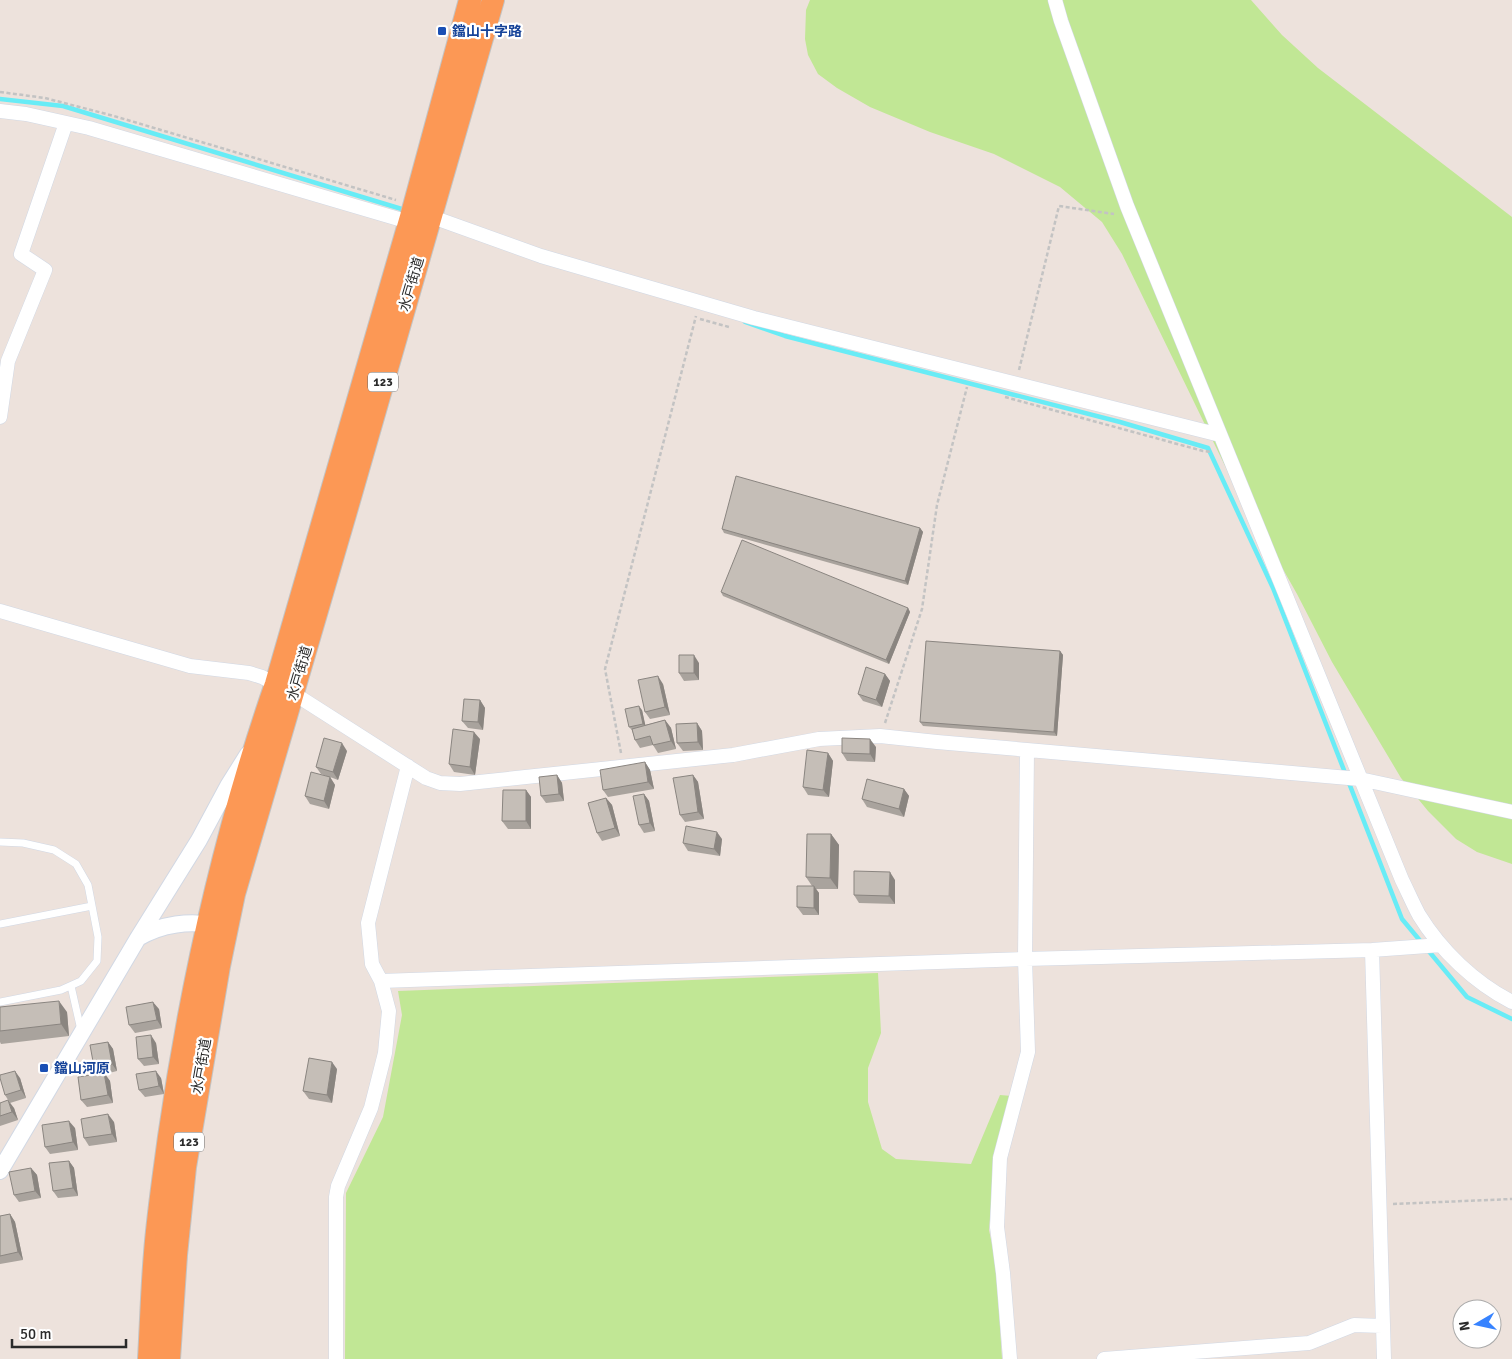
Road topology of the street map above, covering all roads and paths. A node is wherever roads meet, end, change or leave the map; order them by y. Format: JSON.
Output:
{"nodes":[{"id":1,"x":470,"y":0,"type":"edge"},
{"id":2,"x":493,"y":0,"type":"edge"},
{"id":3,"x":1055,"y":0,"type":"edge"},
{"id":4,"x":0,"y":92,"type":"edge"},
{"id":5,"x":0,"y":111,"type":"edge"},
{"id":6,"x":66,"y":123,"type":"junction"},
{"id":7,"x":416,"y":213,"type":"junction"},
{"id":8,"x":1131,"y":216,"type":"junction"},
{"id":9,"x":700,"y":302,"type":"junction"},
{"id":10,"x":696,"y":317,"type":"junction"},
{"id":11,"x":731,"y":328,"type":"dead end"},
{"id":12,"x":1015,"y":384,"type":"junction"},
{"id":13,"x":967,"y":387,"type":"dead end"},
{"id":14,"x":1001,"y":396,"type":"dead end"},
{"id":15,"x":0,"y":417,"type":"edge"},
{"id":16,"x":1220,"y":435,"type":"junction"},
{"id":17,"x":1228,"y":454,"type":"junction"},
{"id":18,"x":0,"y":611,"type":"edge"},
{"id":19,"x":284,"y":688,"type":"junction"},
{"id":20,"x":880,"y":736,"type":"junction"},
{"id":21,"x":257,"y":739,"type":"junction"},
{"id":22,"x":1028,"y":750,"type":"junction"},
{"id":23,"x":408,"y":766,"type":"junction"},
{"id":24,"x":623,"y":767,"type":"junction"},
{"id":25,"x":1360,"y":779,"type":"junction"},
{"id":26,"x":1512,"y":812,"type":"edge"},
{"id":27,"x":0,"y":842,"type":"edge"},
{"id":28,"x":92,"y":906,"type":"junction"},
{"id":29,"x":0,"y":924,"type":"edge"},
{"id":30,"x":217,"y":926,"type":"junction"},
{"id":31,"x":138,"y":938,"type":"junction"},
{"id":32,"x":1441,"y":945,"type":"junction"},
{"id":33,"x":1372,"y":950,"type":"junction"},
{"id":34,"x":1025,"y":959,"type":"junction"},
{"id":35,"x":381,"y":981,"type":"junction"},
{"id":36,"x":70,"y":986,"type":"junction"},
{"id":37,"x":0,"y":1002,"type":"edge"},
{"id":38,"x":1512,"y":1002,"type":"edge"},
{"id":39,"x":82,"y":1033,"type":"junction"},
{"id":40,"x":0,"y":1171,"type":"edge"},
{"id":41,"x":1512,"y":1199,"type":"edge"},
{"id":42,"x":1379,"y":1204,"type":"junction"},
{"id":43,"x":1382,"y":1326,"type":"junction"},
{"id":44,"x":149,"y":1359,"type":"edge"},
{"id":45,"x":169,"y":1359,"type":"edge"},
{"id":46,"x":336,"y":1359,"type":"edge"},
{"id":47,"x":1010,"y":1359,"type":"edge"},
{"id":48,"x":1104,"y":1359,"type":"edge"},
{"id":49,"x":1384,"y":1359,"type":"edge"}],
"edges":[{"from":1,"to":7,"type":"highway","name":"水戸街道","number":"123"},
{"from":2,"to":7,"type":"highway","name":"水戸街道","number":"123"},
{"from":3,"to":8,"type":"street"},
{"from":4,"to":7,"type":"path"},
{"from":5,"to":6,"type":"street"},
{"from":6,"to":7,"type":"street"},
{"from":6,"to":15,"type":"street"},
{"from":7,"to":9,"type":"street"},
{"from":7,"to":19,"type":"highway","name":"水戸街道","number":"123"},
{"from":8,"to":12,"type":"path"},
{"from":8,"to":16,"type":"street"},
{"from":9,"to":10,"type":"path"},
{"from":9,"to":12,"type":"street"},
{"from":10,"to":11,"type":"path"},
{"from":10,"to":24,"type":"path"},
{"from":12,"to":16,"type":"street"},
{"from":13,"to":20,"type":"path"},
{"from":14,"to":17,"type":"path"},
{"from":16,"to":17,"type":"street"},
{"from":17,"to":25,"type":"street"},
{"from":18,"to":19,"type":"street"},
{"from":19,"to":21,"type":"highway","name":"水戸街道","number":"123"},
{"from":19,"to":23,"type":"street"},
{"from":19,"to":30,"type":"highway","name":"水戸街道","number":"123"},
{"from":20,"to":22,"type":"street"},
{"from":20,"to":24,"type":"street"},
{"from":21,"to":30,"type":"highway","name":"水戸街道","number":"123"},
{"from":21,"to":31,"type":"street"},
{"from":22,"to":25,"type":"street"},
{"from":22,"to":34,"type":"street"},
{"from":23,"to":24,"type":"street"},
{"from":23,"to":35,"type":"street"},
{"from":25,"to":26,"type":"street"},
{"from":25,"to":32,"type":"street"},
{"from":27,"to":28,"type":"lane"},
{"from":28,"to":29,"type":"lane"},
{"from":28,"to":36,"type":"lane"},
{"from":30,"to":31,"type":"street"},
{"from":30,"to":44,"type":"highway","name":"水戸街道","number":"123"},
{"from":30,"to":45,"type":"highway","name":"水戸街道","number":"123"},
{"from":31,"to":39,"type":"street"},
{"from":32,"to":33,"type":"street"},
{"from":32,"to":38,"type":"street"},
{"from":33,"to":34,"type":"street"},
{"from":33,"to":42,"type":"street"},
{"from":34,"to":35,"type":"street"},
{"from":34,"to":47,"type":"street"},
{"from":35,"to":46,"type":"street"},
{"from":36,"to":37,"type":"lane"},
{"from":36,"to":39,"type":"lane"},
{"from":39,"to":40,"type":"street"},
{"from":41,"to":42,"type":"path"},
{"from":42,"to":43,"type":"street"},
{"from":43,"to":48,"type":"street"},
{"from":43,"to":49,"type":"street"}]}
